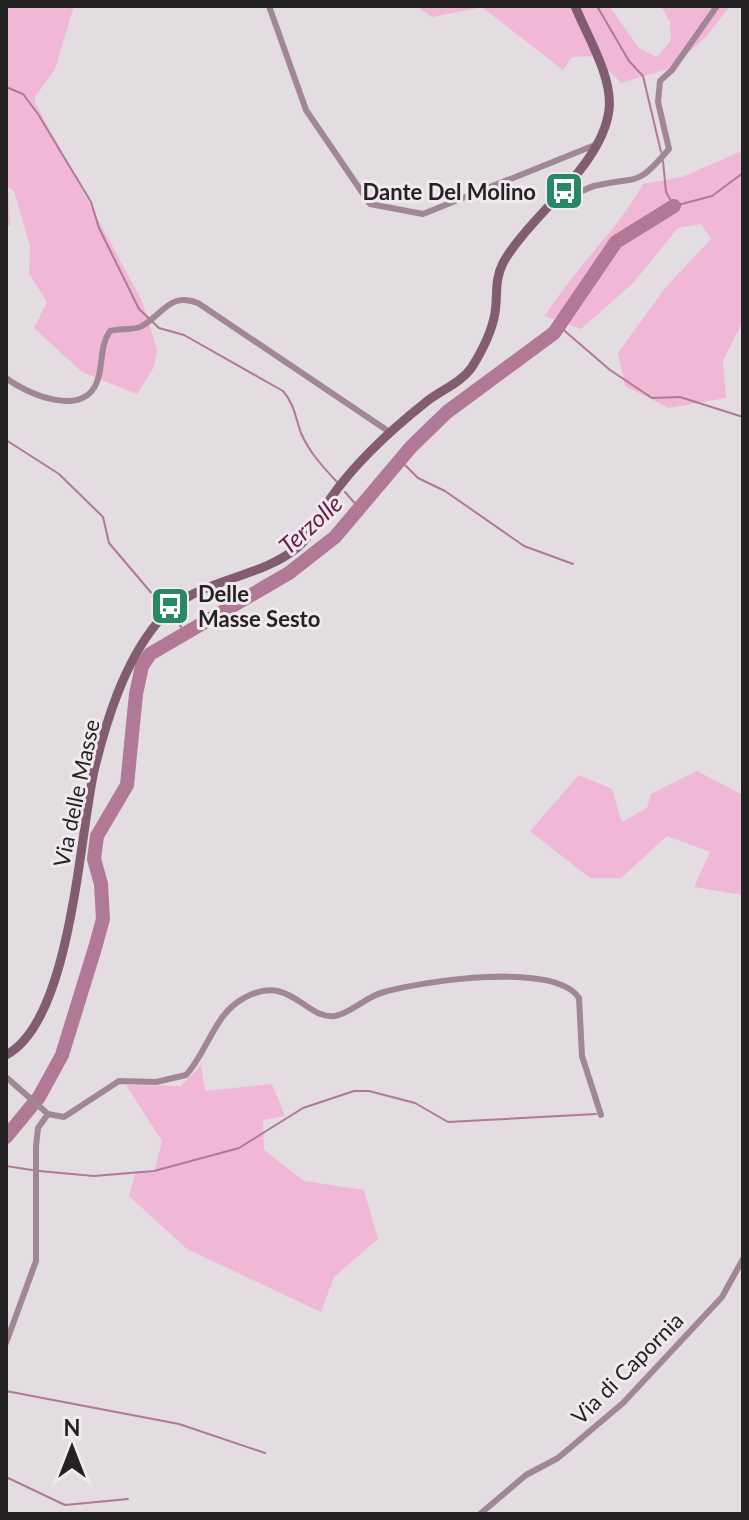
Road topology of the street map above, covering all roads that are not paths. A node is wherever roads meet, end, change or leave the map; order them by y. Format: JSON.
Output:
{"nodes":[{"id":1,"x":269,"y":6,"type":"edge"},
{"id":2,"x":575,"y":6,"type":"edge"},
{"id":3,"x":717,"y":6,"type":"edge"},
{"id":4,"x":595,"y":145,"type":"junction"},
{"id":5,"x":559,"y":197,"type":"junction"},
{"id":6,"x":6,"y":378,"type":"edge"},
{"id":7,"x":391,"y":433,"type":"junction"},
{"id":8,"x":6,"y":1055,"type":"edge"},
{"id":9,"x":6,"y":1077,"type":"edge"},
{"id":10,"x":47,"y":1113,"type":"junction"},
{"id":11,"x":601,"y":1115,"type":"dead end"},
{"id":12,"x":743,"y":1259,"type":"edge"},
{"id":13,"x":6,"y":1343,"type":"edge"},
{"id":14,"x":480,"y":1514,"type":"edge"}],
"edges":[{"from":1,"to":4,"type":"street"},
{"from":2,"to":4,"type":"street","name":"Via delle Masse"},
{"from":3,"to":5,"type":"street"},
{"from":4,"to":5,"type":"street","name":"Via delle Masse"},
{"from":5,"to":7,"type":"street","name":"Via delle Masse"},
{"from":6,"to":7,"type":"street"},
{"from":7,"to":8,"type":"street","name":"Via delle Masse"},
{"from":9,"to":10,"type":"street"},
{"from":10,"to":11,"type":"street"},
{"from":10,"to":13,"type":"street"},
{"from":12,"to":14,"type":"street","name":"Via di Capornia"}]}
